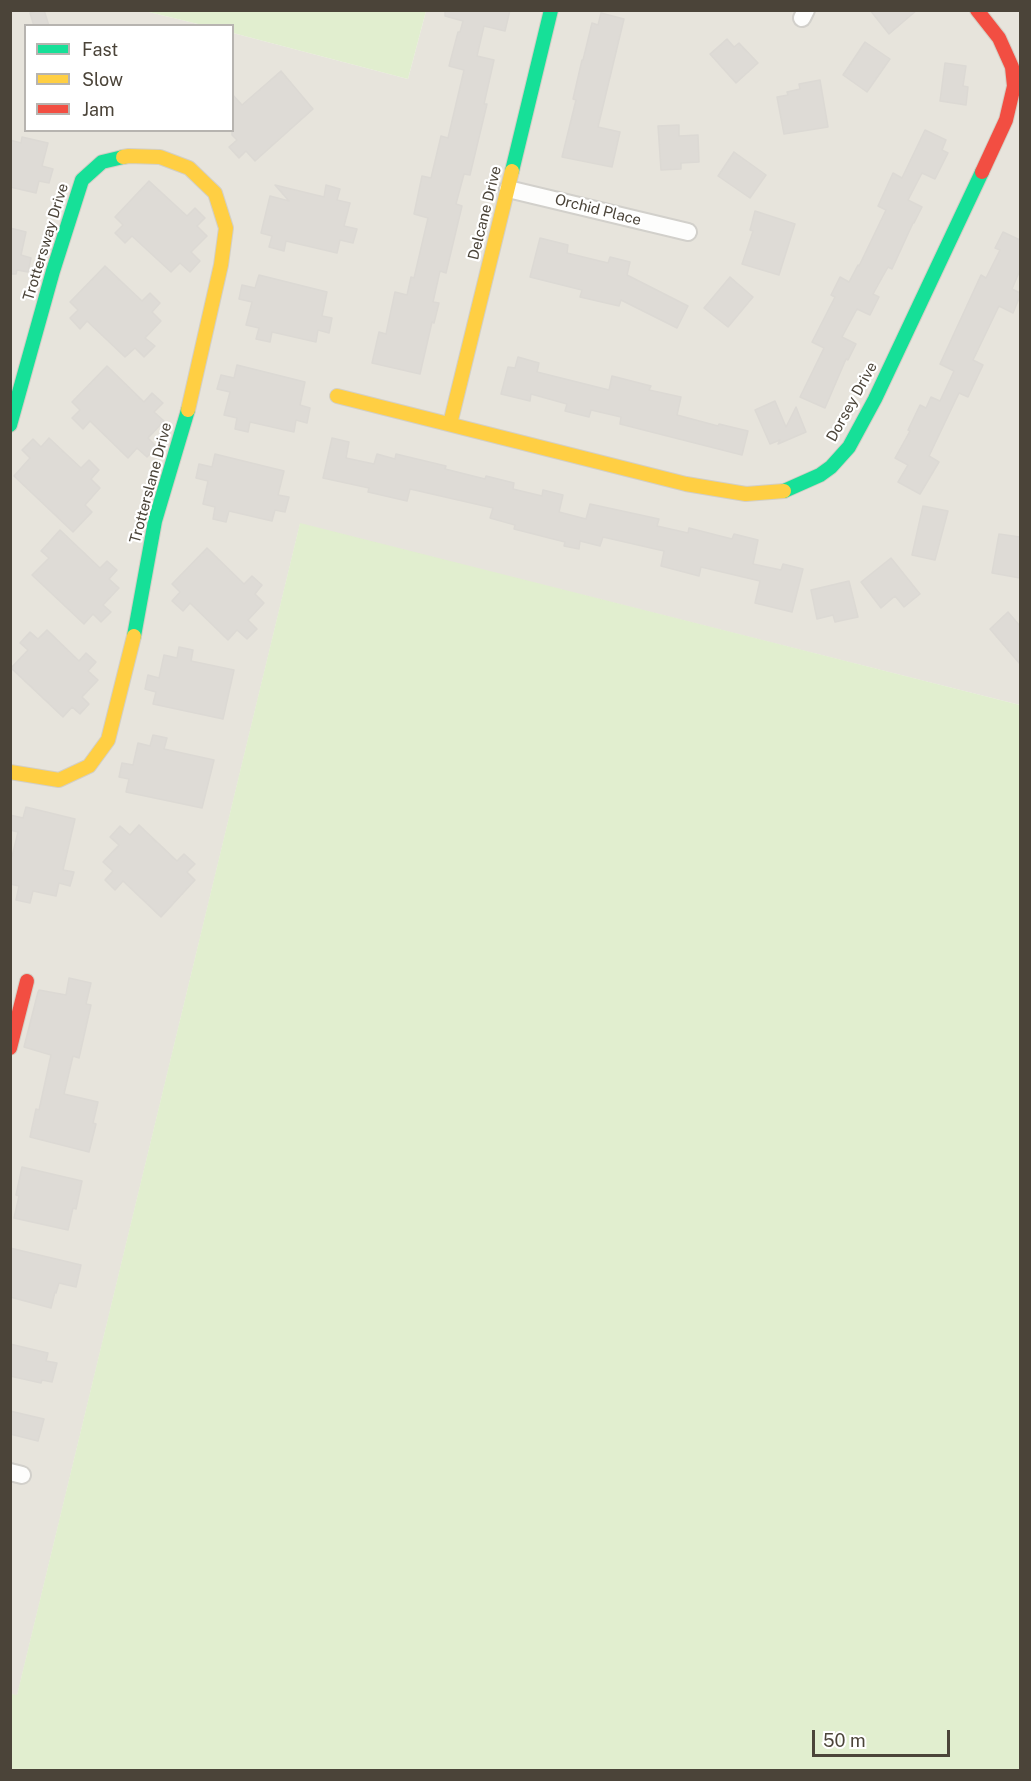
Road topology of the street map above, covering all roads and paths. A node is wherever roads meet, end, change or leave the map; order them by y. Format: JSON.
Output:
{"nodes":[{"id":1,"x":551,"y":10,"type":"edge"},
{"id":2,"x":979,"y":14,"type":"edge"},
{"id":3,"x":508,"y":189,"type":"junction"},
{"id":4,"x":215,"y":193,"type":"joint"},
{"id":5,"x":688,"y":232,"type":"dead end"},
{"id":6,"x":337,"y":396,"type":"dead end"},
{"id":7,"x":450,"y":424,"type":"junction"},
{"id":8,"x":10,"y":426,"type":"edge"},
{"id":9,"x":10,"y":772,"type":"edge"},
{"id":10,"x":27,"y":981,"type":"dead end"},
{"id":11,"x":10,"y":1048,"type":"edge"}],
"edges":[{"from":1,"to":3,"type":"street","name":"Delcane Drive"},
{"from":2,"to":7,"type":"street","name":"Dorsey Drive"},
{"from":3,"to":5,"type":"street","name":"Orchid Place"},
{"from":3,"to":7,"type":"street","name":"Delcane Drive"},
{"from":4,"to":8,"type":"street","name":"Trottersway Drive"},
{"from":4,"to":9,"type":"street","name":"Trotterslane Drive"},
{"from":6,"to":7,"type":"street","name":"Dorsey Drive"},
{"from":10,"to":11,"type":"street"}]}
